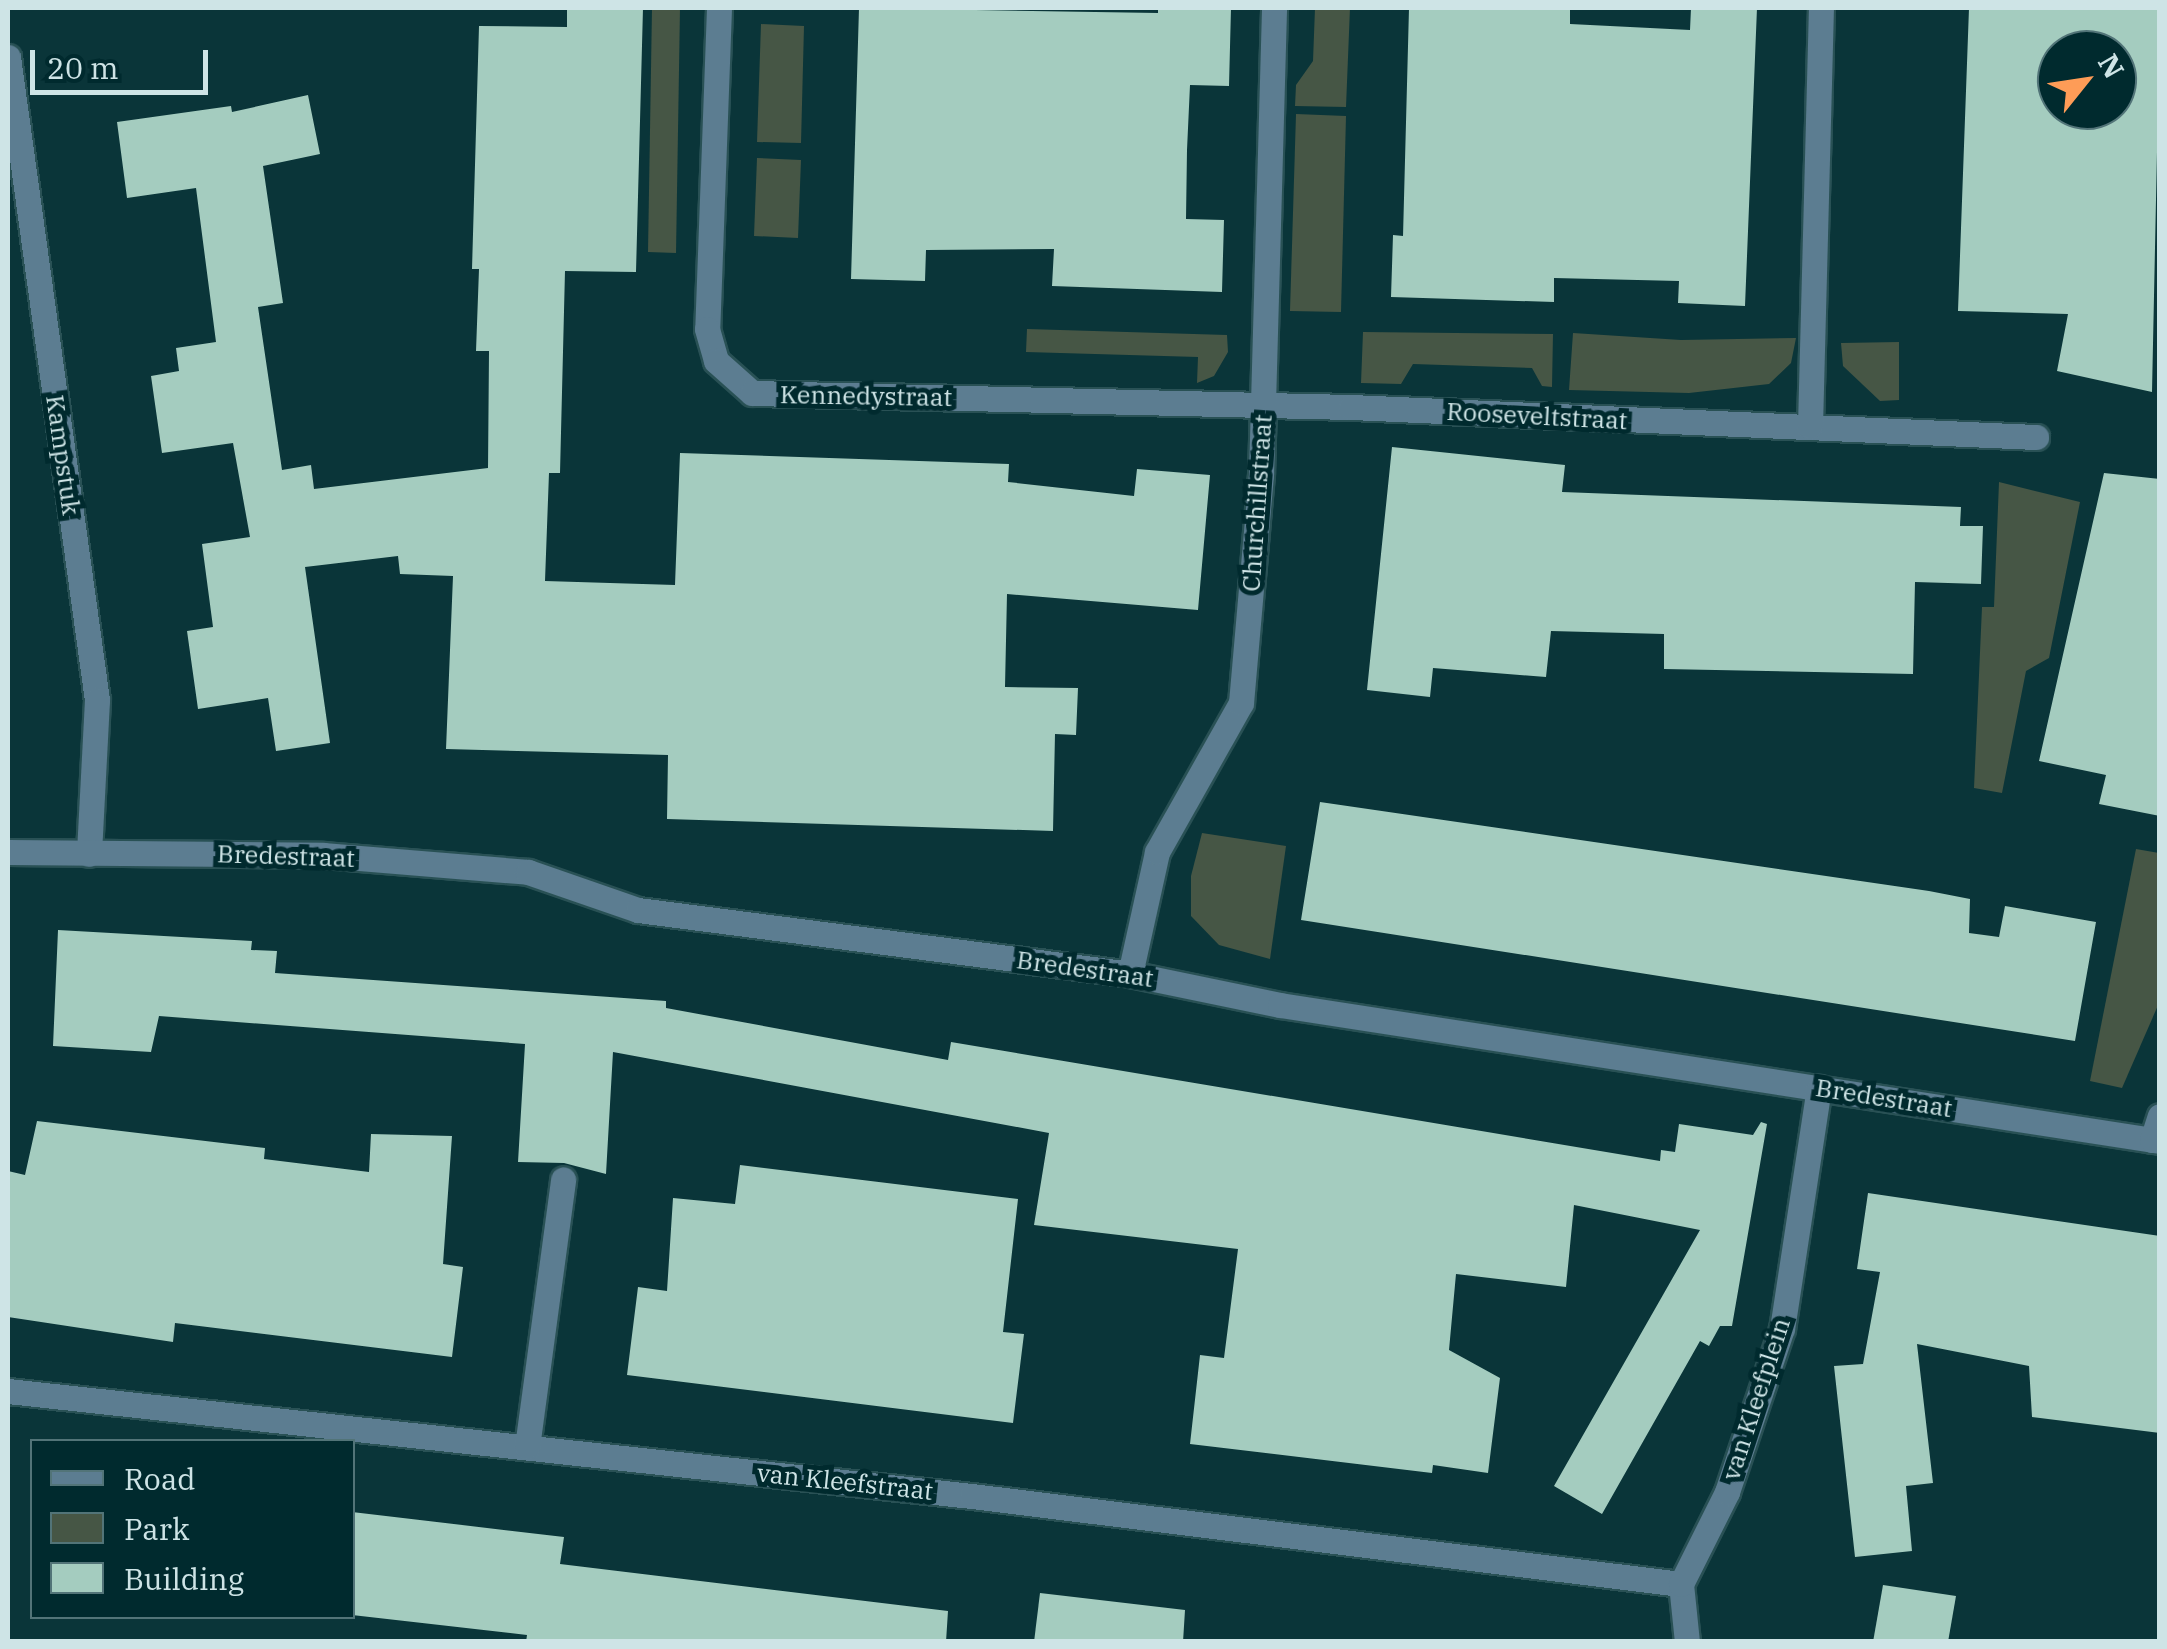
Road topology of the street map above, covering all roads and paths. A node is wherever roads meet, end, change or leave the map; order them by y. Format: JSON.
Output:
{"nodes":[{"id":1,"x":719,"y":8,"type":"edge"},
{"id":2,"x":1274,"y":8,"type":"edge"},
{"id":3,"x":1822,"y":8,"type":"edge"},
{"id":4,"x":8,"y":58,"type":"edge"},
{"id":5,"x":1264,"y":406,"type":"junction"},
{"id":6,"x":1810,"y":426,"type":"junction"},
{"id":7,"x":2036,"y":437,"type":"dead end"},
{"id":8,"x":8,"y":852,"type":"edge"},
{"id":9,"x":89,"y":854,"type":"junction"},
{"id":10,"x":1130,"y":974,"type":"junction"},
{"id":11,"x":1819,"y":1088,"type":"junction"},
{"id":12,"x":2157,"y":1132,"type":"edge"},
{"id":13,"x":563,"y":1179,"type":"dead end"},
{"id":14,"x":8,"y":1391,"type":"edge"},
{"id":15,"x":528,"y":1447,"type":"junction"},
{"id":16,"x":1680,"y":1584,"type":"junction"},
{"id":17,"x":1687,"y":1642,"type":"edge"}],
"edges":[{"from":1,"to":5,"type":"street","name":"Kennedystraat"},
{"from":2,"to":5,"type":"street","name":"Churchillstraat"},
{"from":3,"to":6,"type":"street"},
{"from":4,"to":9,"type":"street","name":"Kampstuk"},
{"from":5,"to":6,"type":"street","name":"Rooseveltstraat"},
{"from":5,"to":10,"type":"street","name":"Churchillstraat"},
{"from":6,"to":7,"type":"street","name":"Rooseveltstraat"},
{"from":8,"to":9,"type":"street","name":"Bredestraat"},
{"from":9,"to":10,"type":"street","name":"Bredestraat"},
{"from":10,"to":11,"type":"street","name":"Bredestraat"},
{"from":11,"to":12,"type":"street","name":"Bredestraat"},
{"from":11,"to":16,"type":"street","name":"van Kleefplein"},
{"from":13,"to":15,"type":"street"},
{"from":14,"to":15,"type":"street","name":"van Kleefstraat"},
{"from":15,"to":16,"type":"street","name":"van Kleefstraat"},
{"from":16,"to":17,"type":"street"}]}
